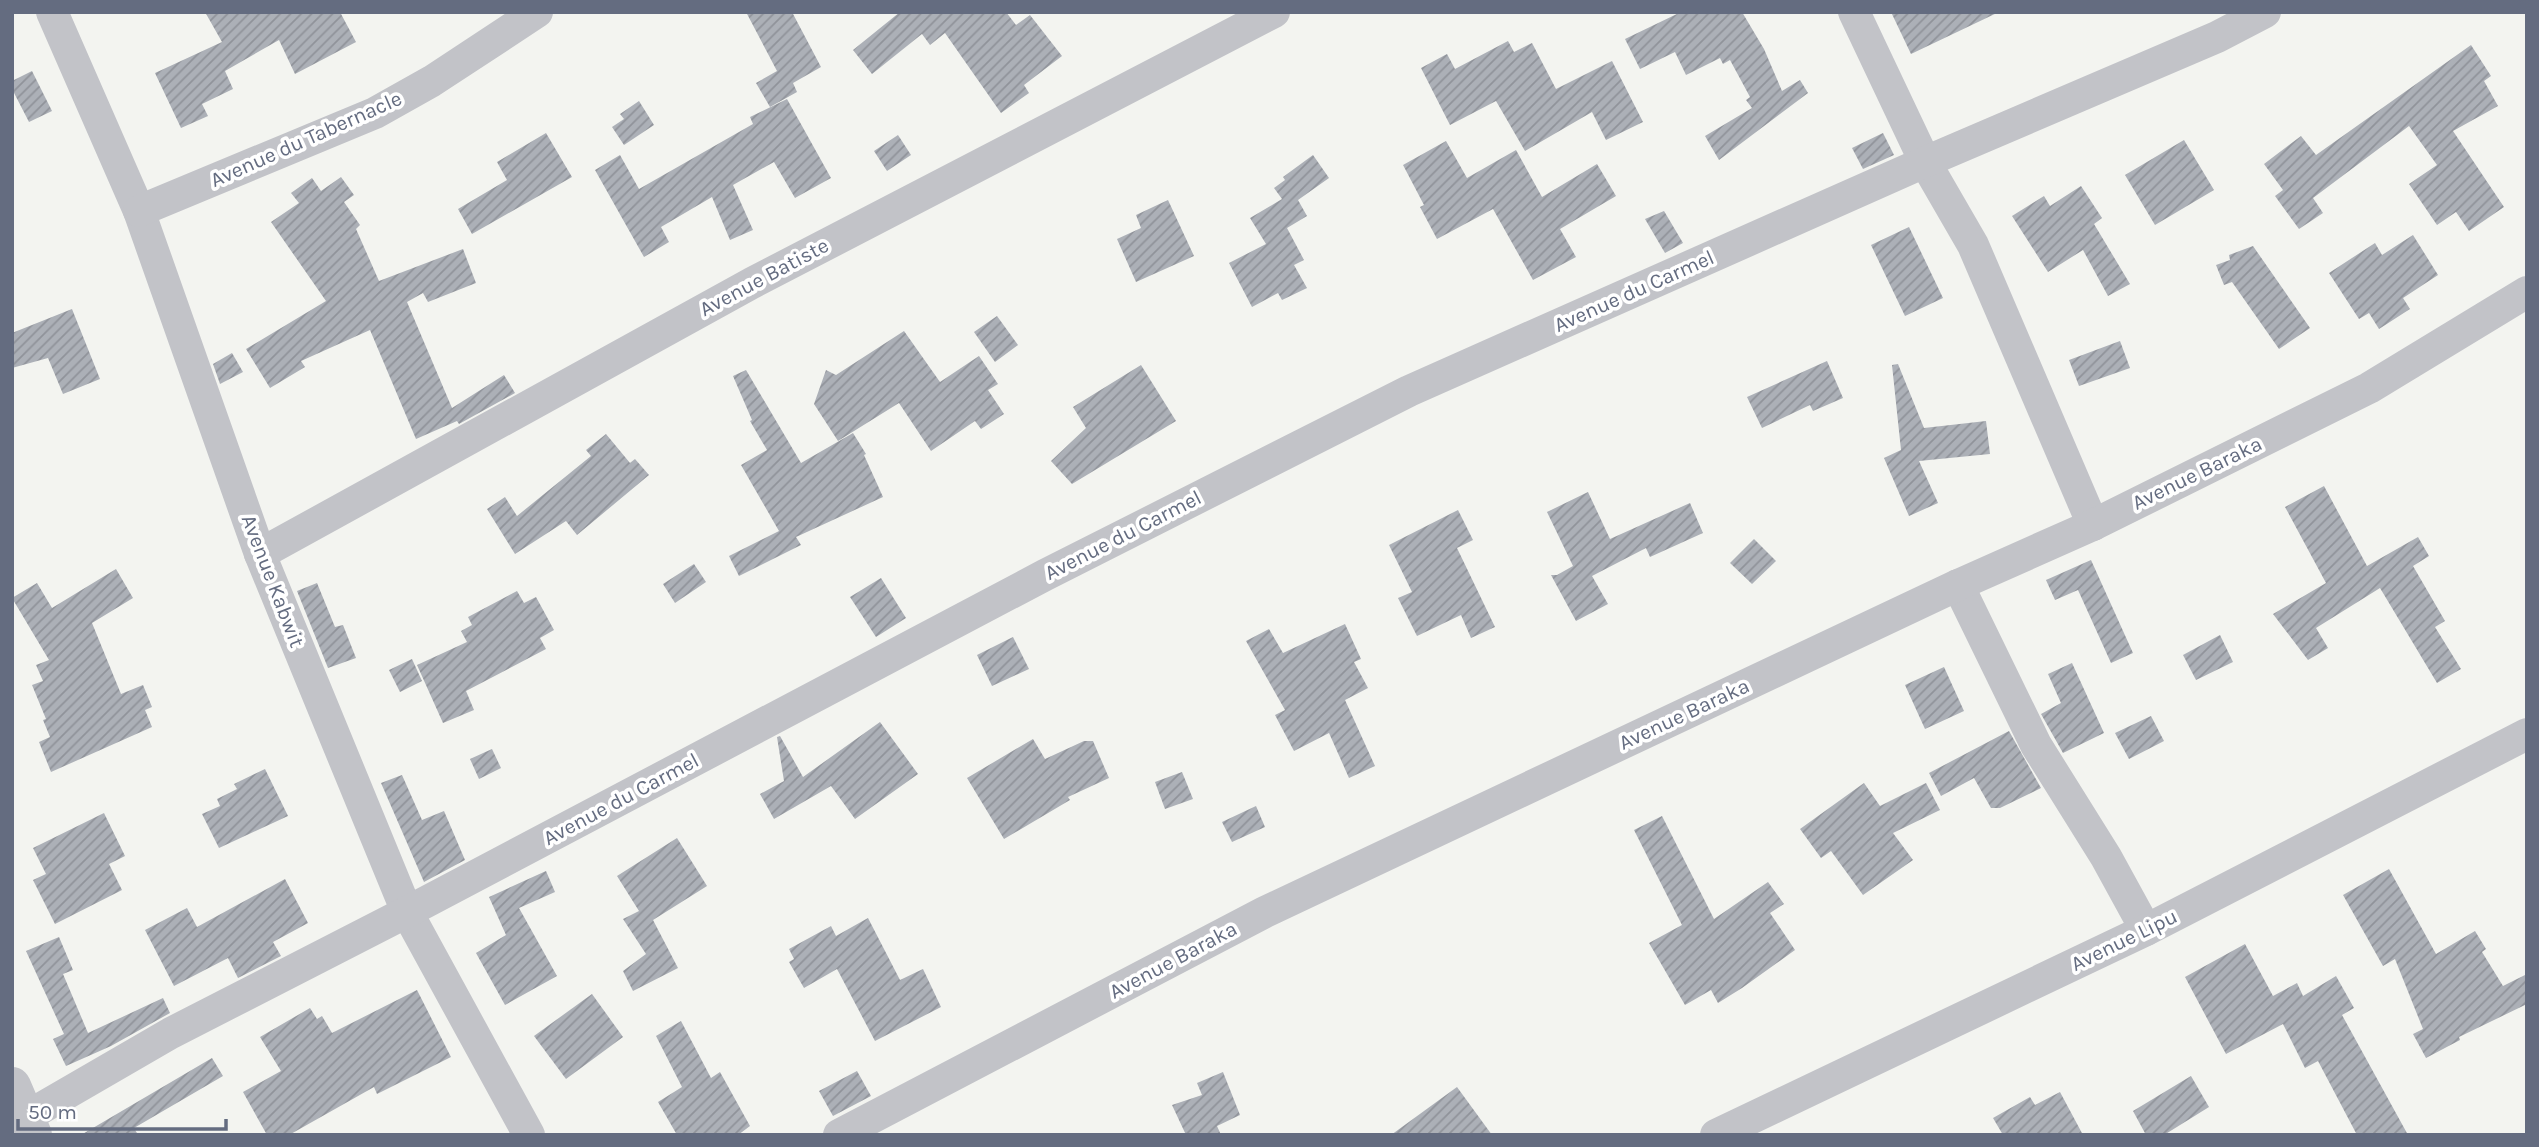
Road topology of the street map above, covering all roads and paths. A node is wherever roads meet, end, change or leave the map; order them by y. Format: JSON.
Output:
{"nodes":[{"id":1,"x":52,"y":12,"type":"edge"},
{"id":2,"x":537,"y":12,"type":"edge"},
{"id":3,"x":1274,"y":12,"type":"edge"},
{"id":4,"x":1854,"y":12,"type":"edge"},
{"id":5,"x":2264,"y":12,"type":"edge"},
{"id":6,"x":1926,"y":162,"type":"junction"},
{"id":7,"x":139,"y":211,"type":"junction"},
{"id":8,"x":2527,"y":292,"type":"edge"},
{"id":9,"x":2093,"y":525,"type":"junction"},
{"id":10,"x":260,"y":554,"type":"junction"},
{"id":11,"x":1958,"y":584,"type":"junction"},
{"id":12,"x":2527,"y":734,"type":"edge"},
{"id":13,"x":407,"y":912,"type":"junction"},
{"id":14,"x":2146,"y":930,"type":"junction"},
{"id":15,"x":21,"y":1115,"type":"edge"},
{"id":16,"x":529,"y":1135,"type":"edge"},
{"id":17,"x":839,"y":1135,"type":"edge"},
{"id":18,"x":1716,"y":1135,"type":"edge"}],
"edges":[{"from":1,"to":7,"type":"street","name":"Avenue Kabwit"},
{"from":2,"to":7,"type":"street","name":"Avenue du Tabernacle"},
{"from":3,"to":10,"type":"street","name":"Avenue Batiste"},
{"from":4,"to":6,"type":"street"},
{"from":5,"to":6,"type":"street","name":"Avenue du Carmel"},
{"from":6,"to":9,"type":"street"},
{"from":6,"to":13,"type":"street","name":"Avenue du Carmel"},
{"from":7,"to":10,"type":"street","name":"Avenue Kabwit"},
{"from":8,"to":9,"type":"street","name":"Avenue Baraka"},
{"from":9,"to":11,"type":"street","name":"Avenue Baraka"},
{"from":10,"to":13,"type":"street","name":"Avenue Kabwit"},
{"from":11,"to":14,"type":"street"},
{"from":11,"to":17,"type":"street","name":"Avenue Baraka"},
{"from":12,"to":14,"type":"street","name":"Avenue Lipu"},
{"from":13,"to":15,"type":"street","name":"Avenue du Carmel"},
{"from":13,"to":16,"type":"street","name":"Avenue Kabwit"},
{"from":14,"to":18,"type":"street","name":"Avenue Lipu"}]}
